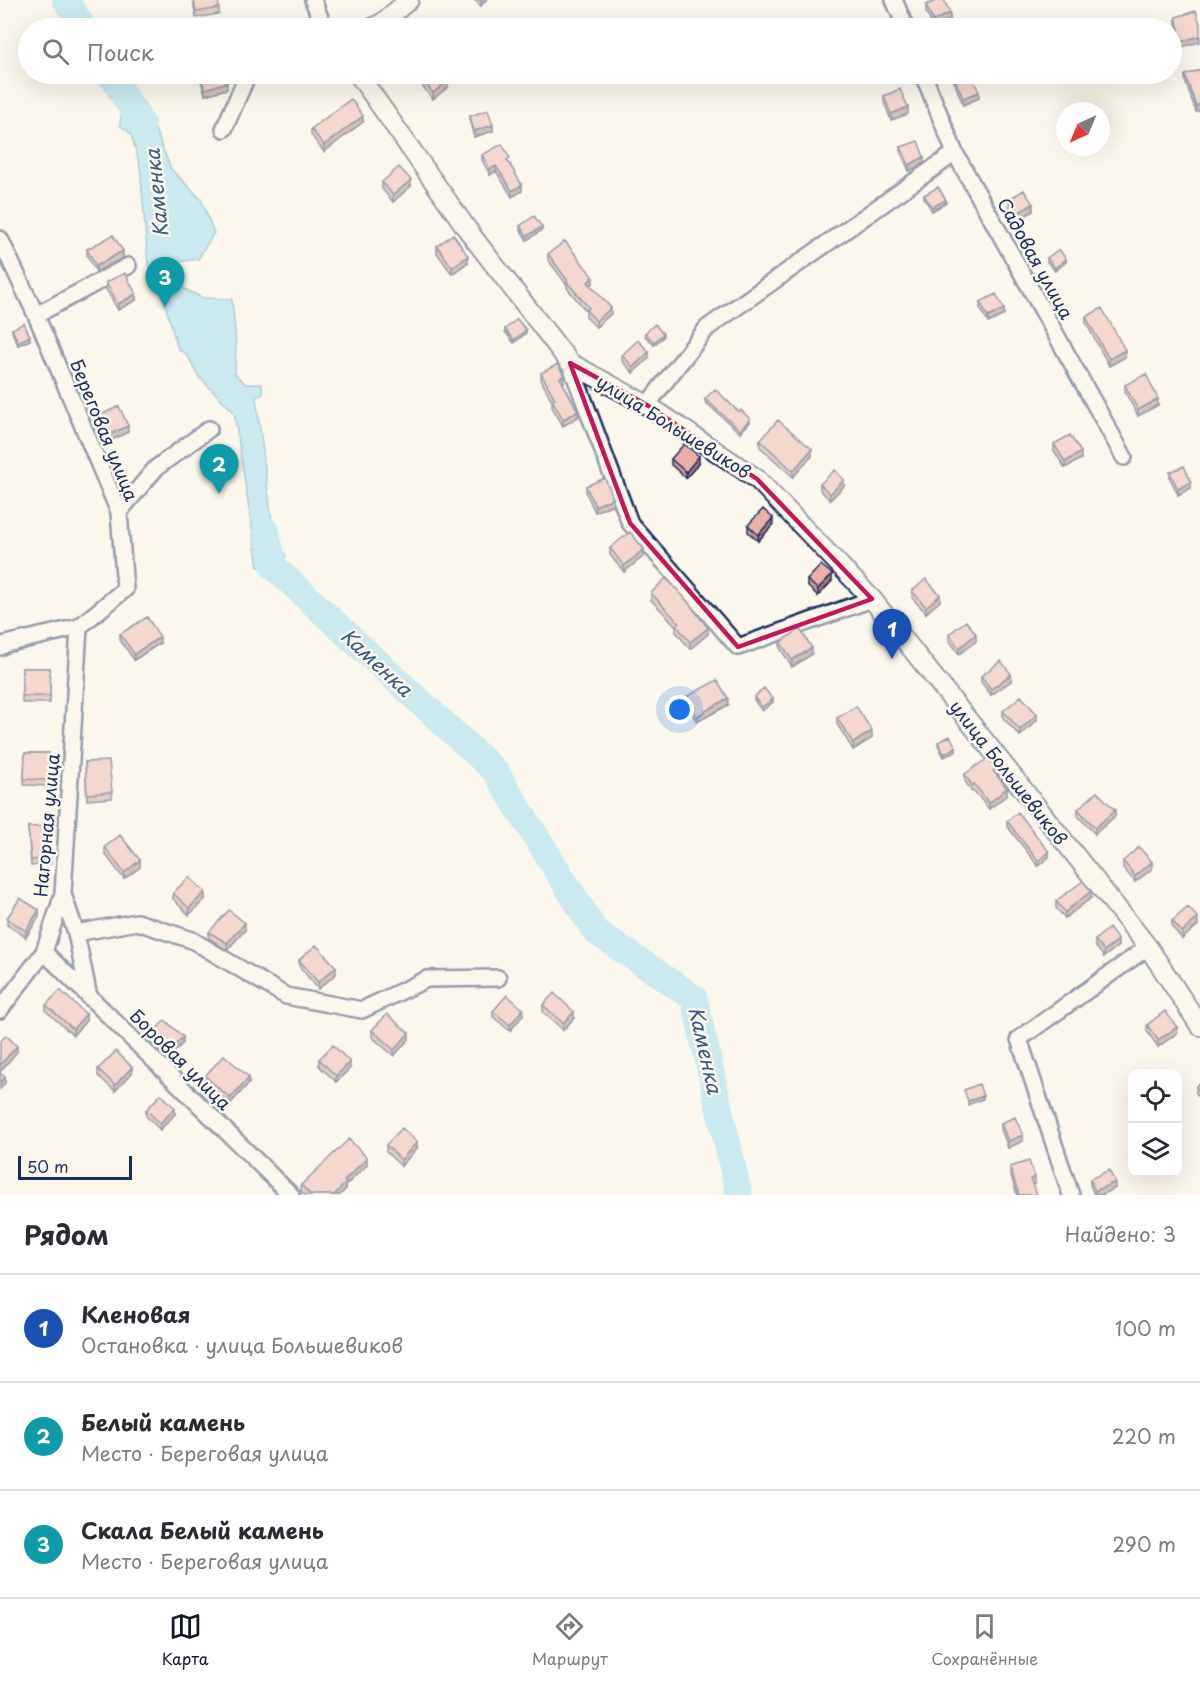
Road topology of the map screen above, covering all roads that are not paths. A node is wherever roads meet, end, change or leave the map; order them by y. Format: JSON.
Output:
{"nodes":[{"id":1,"x":313,"y":0,"type":"edge"},
{"id":2,"x":409,"y":0,"type":"edge"},
{"id":3,"x":894,"y":0,"type":"edge"},
{"id":4,"x":321,"y":18,"type":"edge"},
{"id":5,"x":388,"y":18,"type":"edge"},
{"id":6,"x":902,"y":18,"type":"edge"},
{"id":7,"x":244,"y":84,"type":"edge"},
{"id":8,"x":365,"y":84,"type":"edge"},
{"id":9,"x":927,"y":84,"type":"edge"},
{"id":10,"x":224,"y":129,"type":"dead end"},
{"id":11,"x":955,"y":153,"type":"junction"},
{"id":12,"x":0,"y":239,"type":"edge"},
{"id":13,"x":128,"y":266,"type":"dead end"},
{"id":14,"x":36,"y":315,"type":"junction"},
{"id":15,"x":570,"y":363,"type":"junction"},
{"id":16,"x":647,"y":405,"type":"junction"},
{"id":17,"x":209,"y":429,"type":"dead end"},
{"id":18,"x":1124,"y":457,"type":"dead end"},
{"id":19,"x":119,"y":512,"type":"junction"},
{"id":20,"x":872,"y":598,"type":"junction"},
{"id":21,"x":79,"y":627,"type":"junction"},
{"id":22,"x":0,"y":648,"type":"edge"},
{"id":23,"x":63,"y":894,"type":"junction"},
{"id":24,"x":76,"y":933,"type":"junction"},
{"id":25,"x":1148,"y":947,"type":"junction"},
{"id":26,"x":44,"y":952,"type":"junction"},
{"id":27,"x":498,"y":978,"type":"dead end"},
{"id":28,"x":90,"y":997,"type":"junction"},
{"id":29,"x":0,"y":1010,"type":"edge"},
{"id":30,"x":1200,"y":1026,"type":"edge"},
{"id":31,"x":291,"y":1195,"type":"edge"},
{"id":32,"x":1071,"y":1195,"type":"edge"}],
"edges":[{"from":1,"to":4,"type":"street"},
{"from":2,"to":5,"type":"street"},
{"from":3,"to":6,"type":"street"},
{"from":7,"to":10,"type":"street"},
{"from":8,"to":15,"type":"street","name":"улица Большевиков"},
{"from":9,"to":11,"type":"street","name":"Садовая улица"},
{"from":11,"to":16,"type":"street"},
{"from":11,"to":18,"type":"street","name":"Садовая улица"},
{"from":12,"to":14,"type":"street","name":"Береговая улица"},
{"from":13,"to":14,"type":"street"},
{"from":14,"to":19,"type":"street","name":"Береговая улица"},
{"from":15,"to":16,"type":"street","name":"улица Большевиков"},
{"from":15,"to":20,"type":"street"},
{"from":16,"to":20,"type":"street","name":"улица Большевиков"},
{"from":17,"to":19,"type":"street"},
{"from":19,"to":21,"type":"street","name":"Береговая улица"},
{"from":20,"to":25,"type":"street","name":"улица Большевиков"},
{"from":21,"to":22,"type":"street"},
{"from":21,"to":23,"type":"street","name":"Нагорная улица"},
{"from":23,"to":24,"type":"street"},
{"from":23,"to":26,"type":"street","name":"Нагорная улица"},
{"from":24,"to":27,"type":"street"},
{"from":24,"to":28,"type":"street"},
{"from":25,"to":30,"type":"street","name":"улица Большевиков"},
{"from":25,"to":32,"type":"street"},
{"from":26,"to":28,"type":"street","name":"Боровая улица"},
{"from":26,"to":29,"type":"street","name":"Нагорная улица"},
{"from":28,"to":31,"type":"street","name":"Боровая улица"}]}
